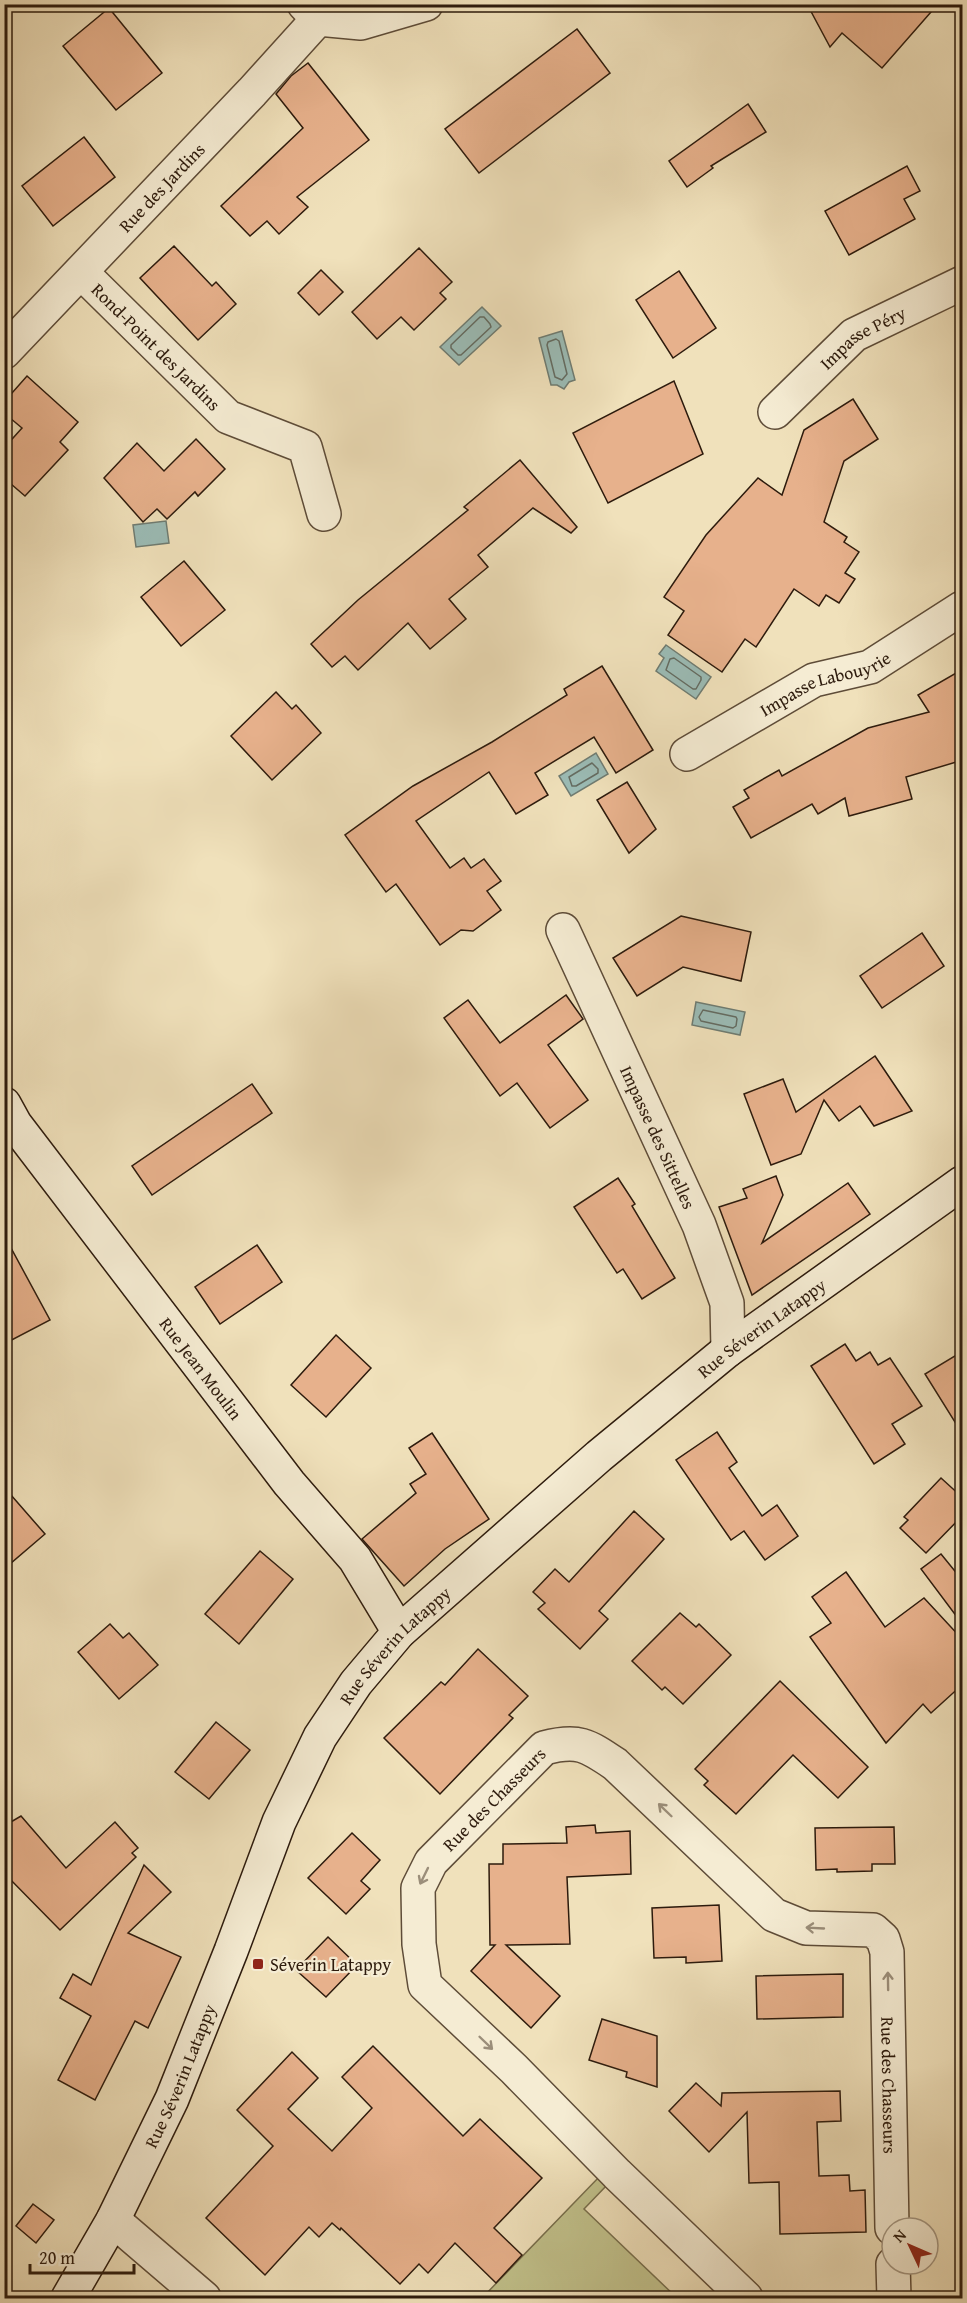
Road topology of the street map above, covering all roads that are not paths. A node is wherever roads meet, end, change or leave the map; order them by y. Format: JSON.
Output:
{"nodes":[{"id":1,"x":426,"y":4,"type":"edge"},
{"id":2,"x":311,"y":12,"type":"edge"},
{"id":3,"x":81,"y":272,"type":"junction"},
{"id":4,"x":963,"y":283,"type":"edge"},
{"id":5,"x":4,"y":352,"type":"edge"},
{"id":6,"x":775,"y":412,"type":"dead end"},
{"id":7,"x":324,"y":514,"type":"dead end"},
{"id":8,"x":963,"y":608,"type":"edge"},
{"id":9,"x":687,"y":754,"type":"dead end"},
{"id":10,"x":563,"y":930,"type":"dead end"},
{"id":11,"x":4,"y":1104,"type":"edge"},
{"id":12,"x":963,"y":1183,"type":"edge"},
{"id":13,"x":728,"y":1350,"type":"junction"},
{"id":14,"x":399,"y":1632,"type":"junction"},
{"id":15,"x":892,"y":2216,"type":"edge"},
{"id":16,"x":112,"y":2220,"type":"junction"},
{"id":17,"x":893,"y":2276,"type":"edge"},
{"id":18,"x":68,"y":2298,"type":"edge"},
{"id":19,"x":204,"y":2298,"type":"edge"},
{"id":20,"x":746,"y":2298,"type":"edge"},
{"id":21,"x":894,"y":2298,"type":"edge"}],
"edges":[{"from":1,"to":2,"type":"street"},
{"from":2,"to":3,"type":"street","name":"Rue des Jardins"},
{"from":3,"to":5,"type":"street","name":"Rue des Jardins"},
{"from":3,"to":7,"type":"street","name":"Rond-Point des Jardins"},
{"from":4,"to":6,"type":"street","name":"Impasse Péry"},
{"from":8,"to":9,"type":"street","name":"Impasse Labouyrie"},
{"from":10,"to":13,"type":"street","name":"Impasse des Sittelles"},
{"from":11,"to":14,"type":"street","name":"Rue Jean Moulin"},
{"from":12,"to":13,"type":"street","name":"Rue Séverin Latappy"},
{"from":13,"to":14,"type":"street","name":"Rue Séverin Latappy"},
{"from":14,"to":16,"type":"street","name":"Rue Séverin Latappy"},
{"from":15,"to":20,"type":"street","name":"Rue des Chasseurs","one_way":true},
{"from":16,"to":18,"type":"street","name":"Rue Séverin Latappy"},
{"from":16,"to":19,"type":"street"},
{"from":17,"to":21,"type":"street"}]}
